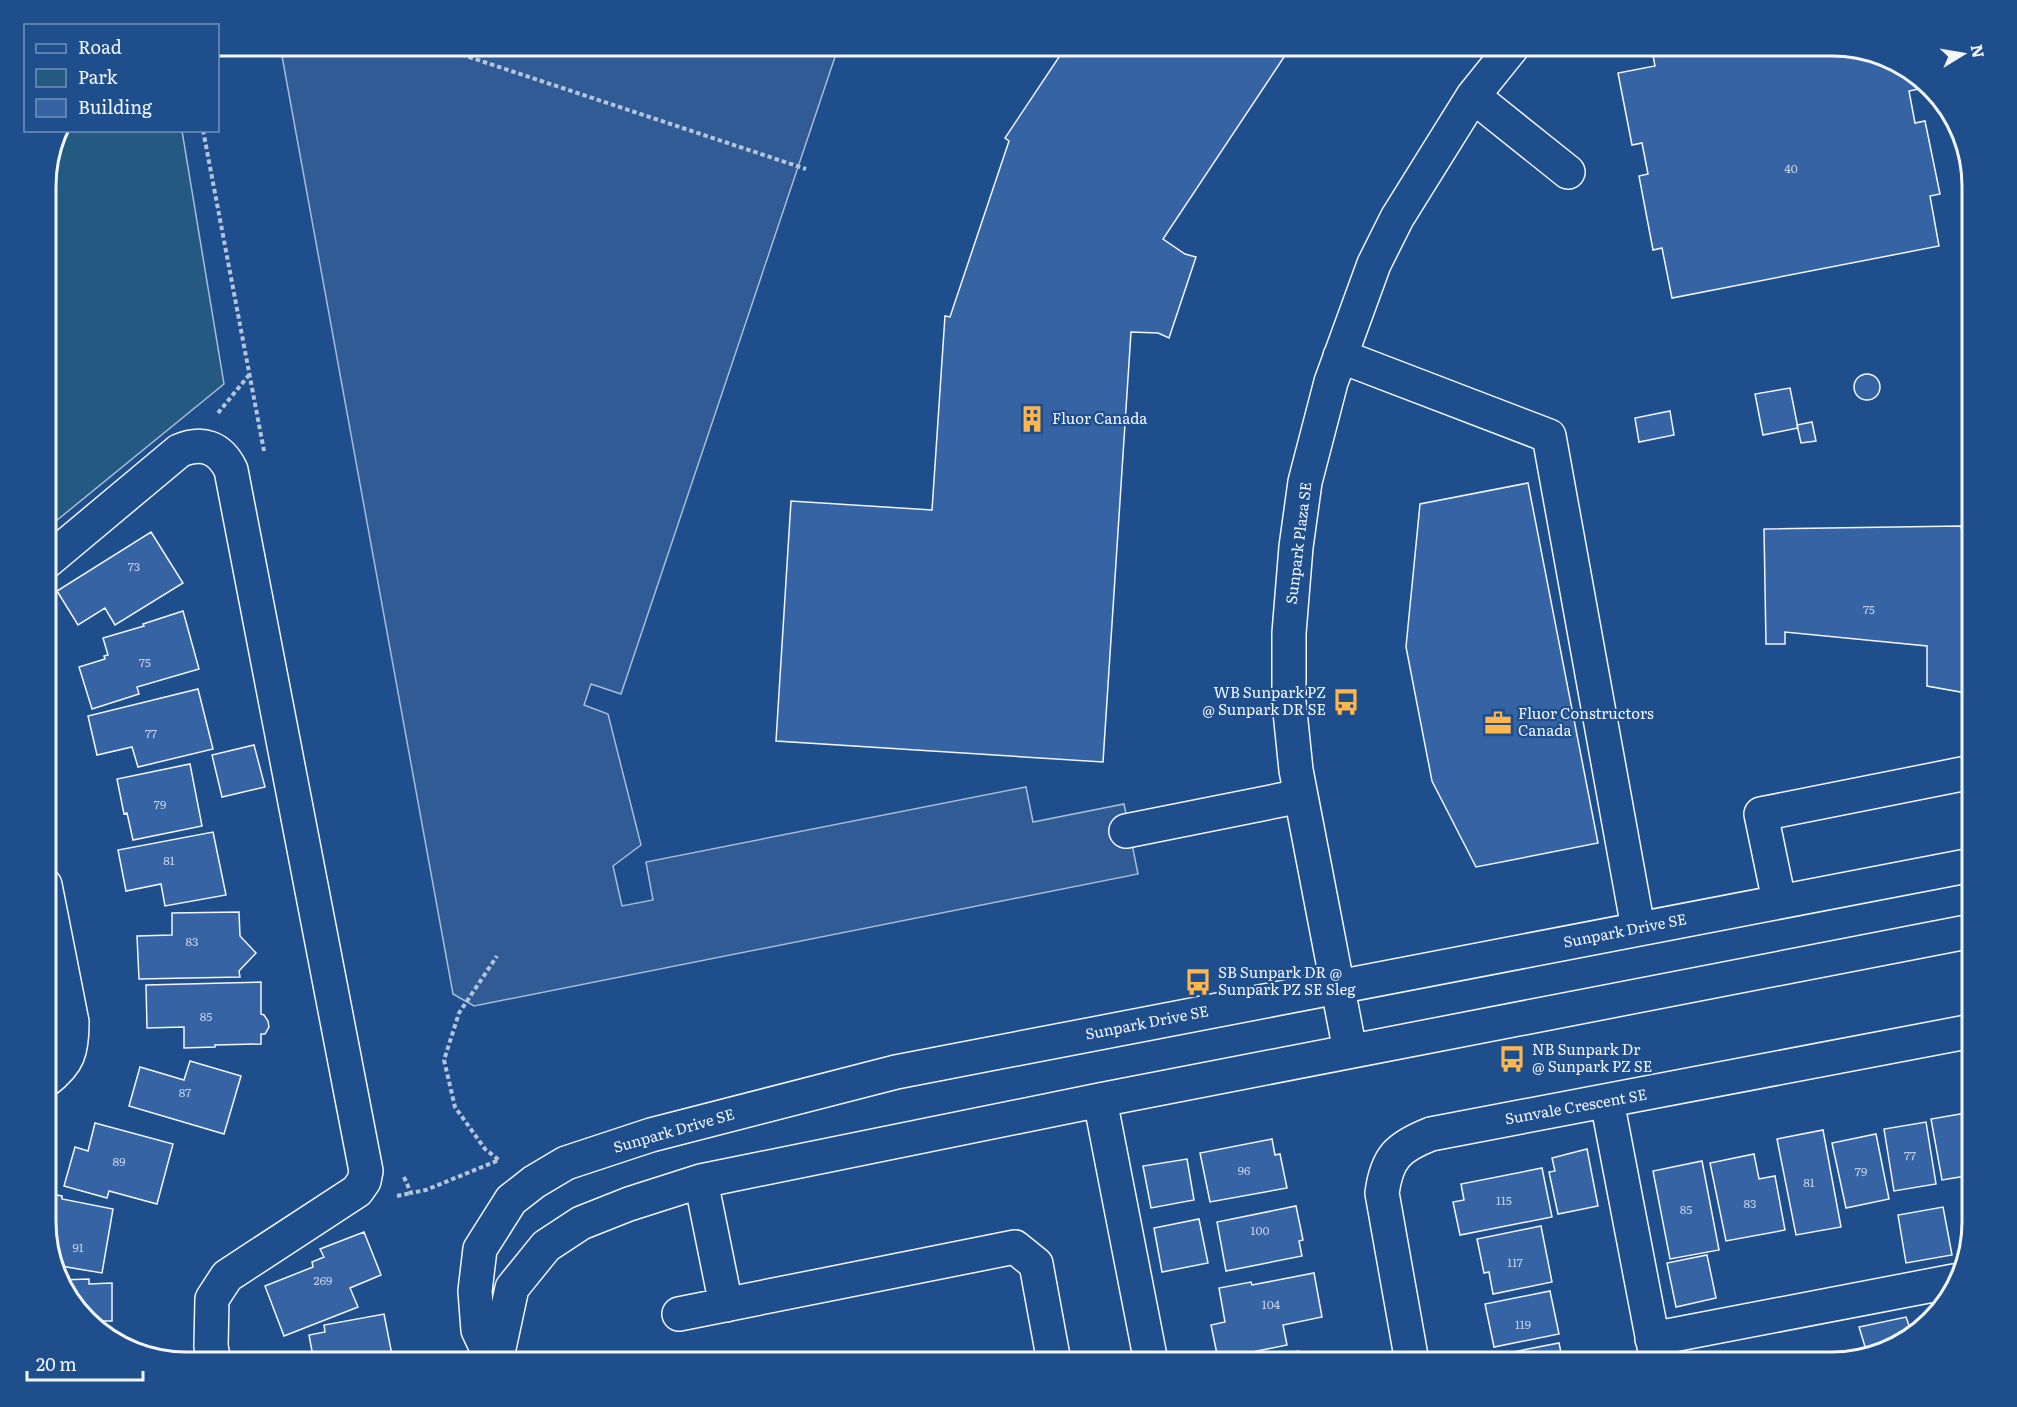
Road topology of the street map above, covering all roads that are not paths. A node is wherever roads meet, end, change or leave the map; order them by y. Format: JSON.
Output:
{"nodes":[{"id":1,"x":1505,"y":56,"type":"edge"},
{"id":2,"x":1473,"y":96,"type":"junction"},
{"id":3,"x":1568,"y":172,"type":"dead end"},
{"id":4,"x":1340,"y":356,"type":"junction"},
{"id":5,"x":56,"y":554,"type":"edge"},
{"id":6,"x":1962,"y":774,"type":"edge"},
{"id":7,"x":1301,"y":796,"type":"junction"},
{"id":8,"x":1126,"y":831,"type":"dead end"},
{"id":9,"x":1962,"y":867,"type":"edge"},
{"id":10,"x":1779,"y":901,"type":"junction"},
{"id":11,"x":1638,"y":928,"type":"junction"},
{"id":12,"x":1962,"y":933,"type":"edge"},
{"id":13,"x":56,"y":941,"type":"edge"},
{"id":14,"x":1336,"y":987,"type":"junction"},
{"id":15,"x":1962,"y":1033,"type":"edge"},
{"id":16,"x":1350,"y":1052,"type":"junction"},
{"id":17,"x":56,"y":1073,"type":"edge"},
{"id":18,"x":1100,"y":1100,"type":"junction"},
{"id":19,"x":1607,"y":1101,"type":"junction"},
{"id":20,"x":701,"y":1181,"type":"junction"},
{"id":21,"x":1946,"y":1283,"type":"edge"},
{"id":22,"x":726,"y":1305,"type":"junction"},
{"id":23,"x":679,"y":1314,"type":"dead end"},
{"id":24,"x":1655,"y":1350,"type":"edge"},
{"id":25,"x":213,"y":1352,"type":"edge"},
{"id":26,"x":490,"y":1352,"type":"edge"},
{"id":27,"x":497,"y":1352,"type":"edge"},
{"id":28,"x":1052,"y":1352,"type":"edge"},
{"id":29,"x":1149,"y":1352,"type":"edge"},
{"id":30,"x":1410,"y":1352,"type":"edge"}],
"edges":[{"from":1,"to":2,"type":"street","name":"Sunpark Plaza SE"},
{"from":2,"to":3,"type":"street"},
{"from":2,"to":4,"type":"street","name":"Sunpark Plaza SE"},
{"from":4,"to":7,"type":"street","name":"Sunpark Plaza SE"},
{"from":4,"to":11,"type":"street"},
{"from":5,"to":25,"type":"street"},
{"from":6,"to":10,"type":"street"},
{"from":7,"to":8,"type":"street"},
{"from":7,"to":14,"type":"street","name":"Sunpark Plaza SE"},
{"from":9,"to":10,"type":"street","name":"Sunpark Drive SE"},
{"from":10,"to":11,"type":"street","name":"Sunpark Drive SE"},
{"from":11,"to":14,"type":"street","name":"Sunpark Drive SE"},
{"from":12,"to":16,"type":"street","name":"Sunpark Drive SE"},
{"from":13,"to":17,"type":"street"},
{"from":14,"to":16,"type":"street","name":"Sunpark Plaza SE"},
{"from":14,"to":26,"type":"street","name":"Sunpark Drive SE"},
{"from":15,"to":19,"type":"street","name":"Sunvale Crescent SE"},
{"from":16,"to":18,"type":"street","name":"Sunpark Drive SE"},
{"from":18,"to":20,"type":"street","name":"Sunpark Drive SE"},
{"from":18,"to":29,"type":"street"},
{"from":19,"to":24,"type":"street"},
{"from":19,"to":30,"type":"street","name":"Sunvale Crescent SE"},
{"from":20,"to":22,"type":"street"},
{"from":20,"to":27,"type":"street","name":"Sunpark Drive SE"},
{"from":21,"to":24,"type":"street"},
{"from":22,"to":23,"type":"street"},
{"from":22,"to":28,"type":"street"}]}
